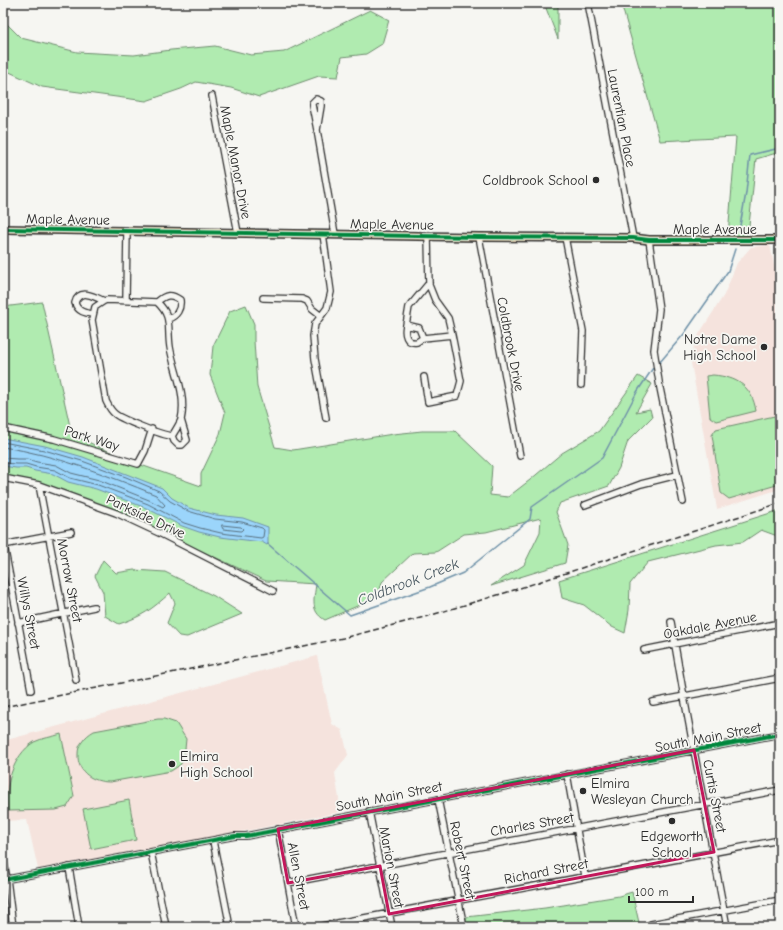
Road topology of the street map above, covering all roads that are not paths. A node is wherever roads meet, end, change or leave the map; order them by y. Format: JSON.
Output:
{"nodes":[{"id":1,"x":588,"y":3,"type":"edge"},
{"id":2,"x":212,"y":96,"type":"dead end"},
{"id":3,"x":317,"y":130,"type":"dead end"},
{"id":4,"x":3,"y":229,"type":"edge"},
{"id":5,"x":127,"y":231,"type":"junction"},
{"id":6,"x":238,"y":233,"type":"junction"},
{"id":7,"x":323,"y":234,"type":"junction"},
{"id":8,"x":335,"y":234,"type":"junction"},
{"id":9,"x":428,"y":236,"type":"junction"},
{"id":10,"x":479,"y":237,"type":"junction"},
{"id":11,"x":565,"y":237,"type":"junction"},
{"id":12,"x":633,"y":238,"type":"junction"},
{"id":13,"x":649,"y":240,"type":"junction"},
{"id":14,"x":780,"y":240,"type":"edge"},
{"id":15,"x":429,"y":282,"type":"junction"},
{"id":16,"x":263,"y":298,"type":"dead end"},
{"id":17,"x":126,"y":300,"type":"junction"},
{"id":18,"x":104,"y":301,"type":"junction"},
{"id":19,"x":157,"y":302,"type":"junction"},
{"id":20,"x":93,"y":314,"type":"junction"},
{"id":21,"x":321,"y":316,"type":"junction"},
{"id":22,"x":168,"y":319,"type":"junction"},
{"id":23,"x":406,"y":324,"type":"junction"},
{"id":24,"x":452,"y":335,"type":"junction"},
{"id":25,"x":423,"y":338,"type":"junction"},
{"id":26,"x":424,"y":377,"type":"dead end"},
{"id":27,"x":581,"y":385,"type":"dead end"},
{"id":28,"x":326,"y":418,"type":"dead end"},
{"id":29,"x":180,"y":420,"type":"junction"},
{"id":30,"x":3,"y":428,"type":"edge"},
{"id":31,"x":152,"y":430,"type":"junction"},
{"id":32,"x":172,"y":436,"type":"junction"},
{"id":33,"x":520,"y":456,"type":"dead end"},
{"id":34,"x":677,"y":475,"type":"junction"},
{"id":35,"x":3,"y":478,"type":"edge"},
{"id":36,"x":39,"y":485,"type":"junction"},
{"id":37,"x":683,"y":502,"type":"dead end"},
{"id":38,"x":585,"y":506,"type":"dead end"},
{"id":39,"x":71,"y":532,"type":"dead end"},
{"id":40,"x":49,"y":536,"type":"junction"},
{"id":41,"x":3,"y":543,"type":"edge"},
{"id":42,"x":273,"y":591,"type":"dead end"},
{"id":43,"x":94,"y":608,"type":"dead end"},
{"id":44,"x":64,"y":614,"type":"junction"},
{"id":45,"x":672,"y":622,"type":"dead end"},
{"id":46,"x":18,"y":623,"type":"junction"},
{"id":47,"x":780,"y":623,"type":"edge"},
{"id":48,"x":675,"y":644,"type":"junction"},
{"id":49,"x":644,"y":650,"type":"dead end"},
{"id":50,"x":780,"y":678,"type":"edge"},
{"id":51,"x":76,"y":680,"type":"dead end"},
{"id":52,"x":31,"y":690,"type":"dead end"},
{"id":53,"x":684,"y":697,"type":"junction"},
{"id":54,"x":653,"y":702,"type":"dead end"},
{"id":55,"x":780,"y":734,"type":"edge"},
{"id":56,"x":694,"y":750,"type":"junction"},
{"id":57,"x":567,"y":774,"type":"junction"},
{"id":58,"x":780,"y":790,"type":"edge"},
{"id":59,"x":438,"y":799,"type":"junction"},
{"id":60,"x":704,"y":804,"type":"junction"},
{"id":61,"x":369,"y":811,"type":"junction"},
{"id":62,"x":576,"y":828,"type":"junction"},
{"id":63,"x":278,"y":829,"type":"junction"},
{"id":64,"x":213,"y":840,"type":"junction"},
{"id":65,"x":780,"y":840,"type":"edge"},
{"id":66,"x":151,"y":852,"type":"junction"},
{"id":67,"x":449,"y":852,"type":"junction"},
{"id":68,"x":714,"y":852,"type":"junction"},
{"id":69,"x":3,"y":857,"type":"edge"},
{"id":70,"x":380,"y":866,"type":"junction"},
{"id":71,"x":69,"y":867,"type":"junction"},
{"id":72,"x":585,"y":876,"type":"junction"},
{"id":73,"x":5,"y":880,"type":"edge"},
{"id":74,"x":288,"y":883,"type":"junction"},
{"id":75,"x":459,"y":900,"type":"junction"},
{"id":76,"x":780,"y":900,"type":"edge"},
{"id":77,"x":724,"y":910,"type":"junction"},
{"id":78,"x":389,"y":914,"type":"junction"},
{"id":79,"x":651,"y":924,"type":"dead end"},
{"id":80,"x":13,"y":927,"type":"edge"},
{"id":81,"x":79,"y":927,"type":"edge"},
{"id":82,"x":166,"y":927,"type":"edge"},
{"id":83,"x":230,"y":927,"type":"edge"},
{"id":84,"x":296,"y":927,"type":"edge"},
{"id":85,"x":316,"y":927,"type":"edge"},
{"id":86,"x":392,"y":927,"type":"edge"},
{"id":87,"x":464,"y":927,"type":"edge"},
{"id":88,"x":728,"y":927,"type":"edge"}],
"edges":[{"from":1,"to":12,"type":"street","name":"Laurentian Place"},
{"from":2,"to":6,"type":"street","name":"Maple Manor Drive"},
{"from":3,"to":8,"type":"street"},
{"from":4,"to":5,"type":"main road","name":"Maple Avenue"},
{"from":5,"to":6,"type":"main road","name":"Maple Avenue"},
{"from":5,"to":17,"type":"street"},
{"from":6,"to":7,"type":"main road","name":"Maple Avenue"},
{"from":7,"to":8,"type":"main road","name":"Maple Avenue"},
{"from":7,"to":21,"type":"street"},
{"from":8,"to":9,"type":"main road","name":"Maple Avenue"},
{"from":9,"to":10,"type":"main road","name":"Maple Avenue"},
{"from":9,"to":15,"type":"street"},
{"from":10,"to":11,"type":"main road","name":"Maple Avenue"},
{"from":10,"to":33,"type":"street","name":"Coldbrook Drive"},
{"from":11,"to":12,"type":"main road","name":"Maple Avenue"},
{"from":11,"to":27,"type":"street"},
{"from":12,"to":13,"type":"main road","name":"Maple Avenue"},
{"from":13,"to":14,"type":"main road","name":"Maple Avenue"},
{"from":13,"to":34,"type":"street"},
{"from":15,"to":23,"type":"street"},
{"from":15,"to":24,"type":"street"},
{"from":16,"to":21,"type":"street"},
{"from":17,"to":18,"type":"street"},
{"from":17,"to":19,"type":"street"},
{"from":18,"to":20,"type":"street"},
{"from":18,"to":20,"type":"street"},
{"from":19,"to":22,"type":"street"},
{"from":19,"to":22,"type":"street"},
{"from":20,"to":31,"type":"street"},
{"from":21,"to":28,"type":"street"},
{"from":22,"to":29,"type":"street"},
{"from":23,"to":25,"type":"street"},
{"from":23,"to":25,"type":"street"},
{"from":24,"to":25,"type":"street"},
{"from":24,"to":26,"type":"street"},
{"from":29,"to":32,"type":"street"},
{"from":29,"to":32,"type":"street"},
{"from":30,"to":31,"type":"street","name":"Park Way"},
{"from":31,"to":32,"type":"street"},
{"from":34,"to":37,"type":"street"},
{"from":34,"to":38,"type":"street"},
{"from":35,"to":36,"type":"street","name":"Parkside Drive"},
{"from":36,"to":40,"type":"street","name":"Morrow Street"},
{"from":36,"to":42,"type":"street","name":"Parkside Drive"},
{"from":39,"to":40,"type":"street"},
{"from":40,"to":41,"type":"street"},
{"from":40,"to":44,"type":"street","name":"Morrow Street"},
{"from":41,"to":46,"type":"street","name":"Willys Street"},
{"from":43,"to":44,"type":"street"},
{"from":44,"to":46,"type":"street"},
{"from":44,"to":51,"type":"street","name":"Morrow Street"},
{"from":45,"to":48,"type":"street","name":"Curtis Street"},
{"from":46,"to":52,"type":"street","name":"Willys Street"},
{"from":47,"to":48,"type":"street","name":"Oakdale Avenue"},
{"from":48,"to":49,"type":"street","name":"Oakdale Avenue"},
{"from":48,"to":53,"type":"street","name":"Curtis Street"},
{"from":50,"to":53,"type":"street"},
{"from":53,"to":54,"type":"street"},
{"from":53,"to":56,"type":"street","name":"Curtis Street"},
{"from":55,"to":56,"type":"street","name":"South Main Street"},
{"from":56,"to":57,"type":"street","name":"South Main Street"},
{"from":56,"to":60,"type":"street","name":"Curtis Street"},
{"from":57,"to":59,"type":"street","name":"South Main Street"},
{"from":57,"to":62,"type":"street"},
{"from":58,"to":60,"type":"street","name":"Charles Street"},
{"from":59,"to":61,"type":"street","name":"South Main Street"},
{"from":59,"to":67,"type":"street","name":"Robert Street"},
{"from":60,"to":62,"type":"street","name":"Charles Street"},
{"from":60,"to":68,"type":"street","name":"Curtis Street"},
{"from":61,"to":63,"type":"street","name":"South Main Street"},
{"from":61,"to":70,"type":"street","name":"Marion Street"},
{"from":62,"to":67,"type":"street","name":"Charles Street"},
{"from":62,"to":72,"type":"street"},
{"from":63,"to":64,"type":"street","name":"South Main Street"},
{"from":63,"to":74,"type":"street","name":"Allen Street"},
{"from":64,"to":66,"type":"street","name":"South Main Street"},
{"from":64,"to":83,"type":"street"},
{"from":65,"to":68,"type":"street","name":"Richard Street"},
{"from":66,"to":71,"type":"street","name":"South Main Street"},
{"from":66,"to":82,"type":"street"},
{"from":67,"to":70,"type":"street","name":"Charles Street"},
{"from":67,"to":75,"type":"street","name":"Robert Street"},
{"from":68,"to":72,"type":"street","name":"Richard Street"},
{"from":68,"to":77,"type":"street","name":"Curtis Street"},
{"from":69,"to":73,"type":"street"},
{"from":70,"to":74,"type":"street","name":"Charles Street"},
{"from":70,"to":78,"type":"street","name":"Marion Street"},
{"from":71,"to":73,"type":"street","name":"South Main Street"},
{"from":71,"to":81,"type":"street"},
{"from":72,"to":75,"type":"street","name":"Richard Street"},
{"from":73,"to":80,"type":"street"},
{"from":74,"to":84,"type":"street","name":"Allen Street"},
{"from":75,"to":78,"type":"street","name":"Richard Street"},
{"from":75,"to":87,"type":"street","name":"Robert Street"},
{"from":76,"to":77,"type":"street"},
{"from":77,"to":79,"type":"street"},
{"from":77,"to":88,"type":"street","name":"Curtis Street"},
{"from":78,"to":85,"type":"street","name":"Richard Street"},
{"from":78,"to":86,"type":"street","name":"Marion Street"}]}
